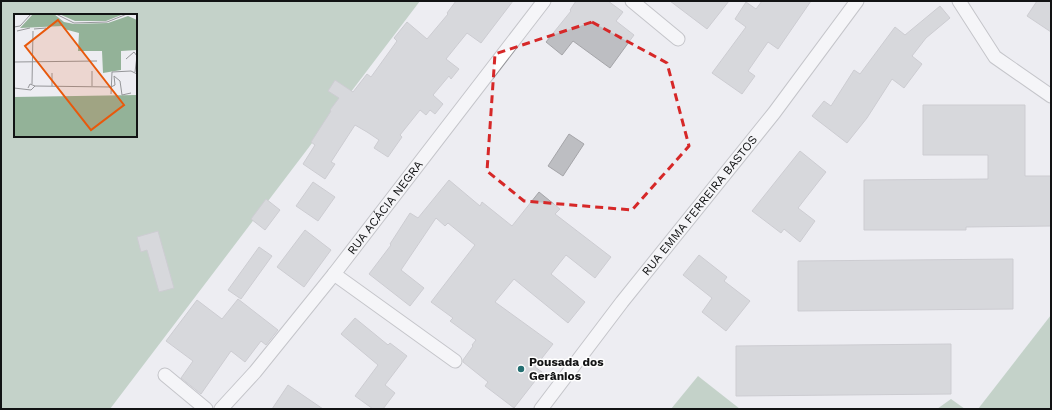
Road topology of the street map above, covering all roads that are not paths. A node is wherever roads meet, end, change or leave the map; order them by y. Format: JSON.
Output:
{"nodes":[{"id":1,"x":544,"y":1,"type":"edge"},
{"id":2,"x":632,"y":1,"type":"edge"},
{"id":3,"x":857,"y":1,"type":"edge"},
{"id":4,"x":959,"y":1,"type":"edge"},
{"id":5,"x":678,"y":39,"type":"dead end"},
{"id":6,"x":1051,"y":96,"type":"edge"},
{"id":7,"x":334,"y":274,"type":"junction"},
{"id":8,"x":455,"y":361,"type":"dead end"},
{"id":9,"x":165,"y":375,"type":"dead end"},
{"id":10,"x":206,"y":409,"type":"edge"},
{"id":11,"x":221,"y":409,"type":"edge"},
{"id":12,"x":541,"y":409,"type":"edge"}],
"edges":[{"from":1,"to":7,"type":"street","name":"RUA ACÁCIA NEGRA"},
{"from":2,"to":5,"type":"street"},
{"from":3,"to":12,"type":"street","name":"RUA EMMA FERREIRA BASTOS"},
{"from":4,"to":6,"type":"street"},
{"from":7,"to":8,"type":"street"},
{"from":7,"to":11,"type":"street","name":"RUA ACÁCIA NEGRA"},
{"from":9,"to":10,"type":"street"}]}
